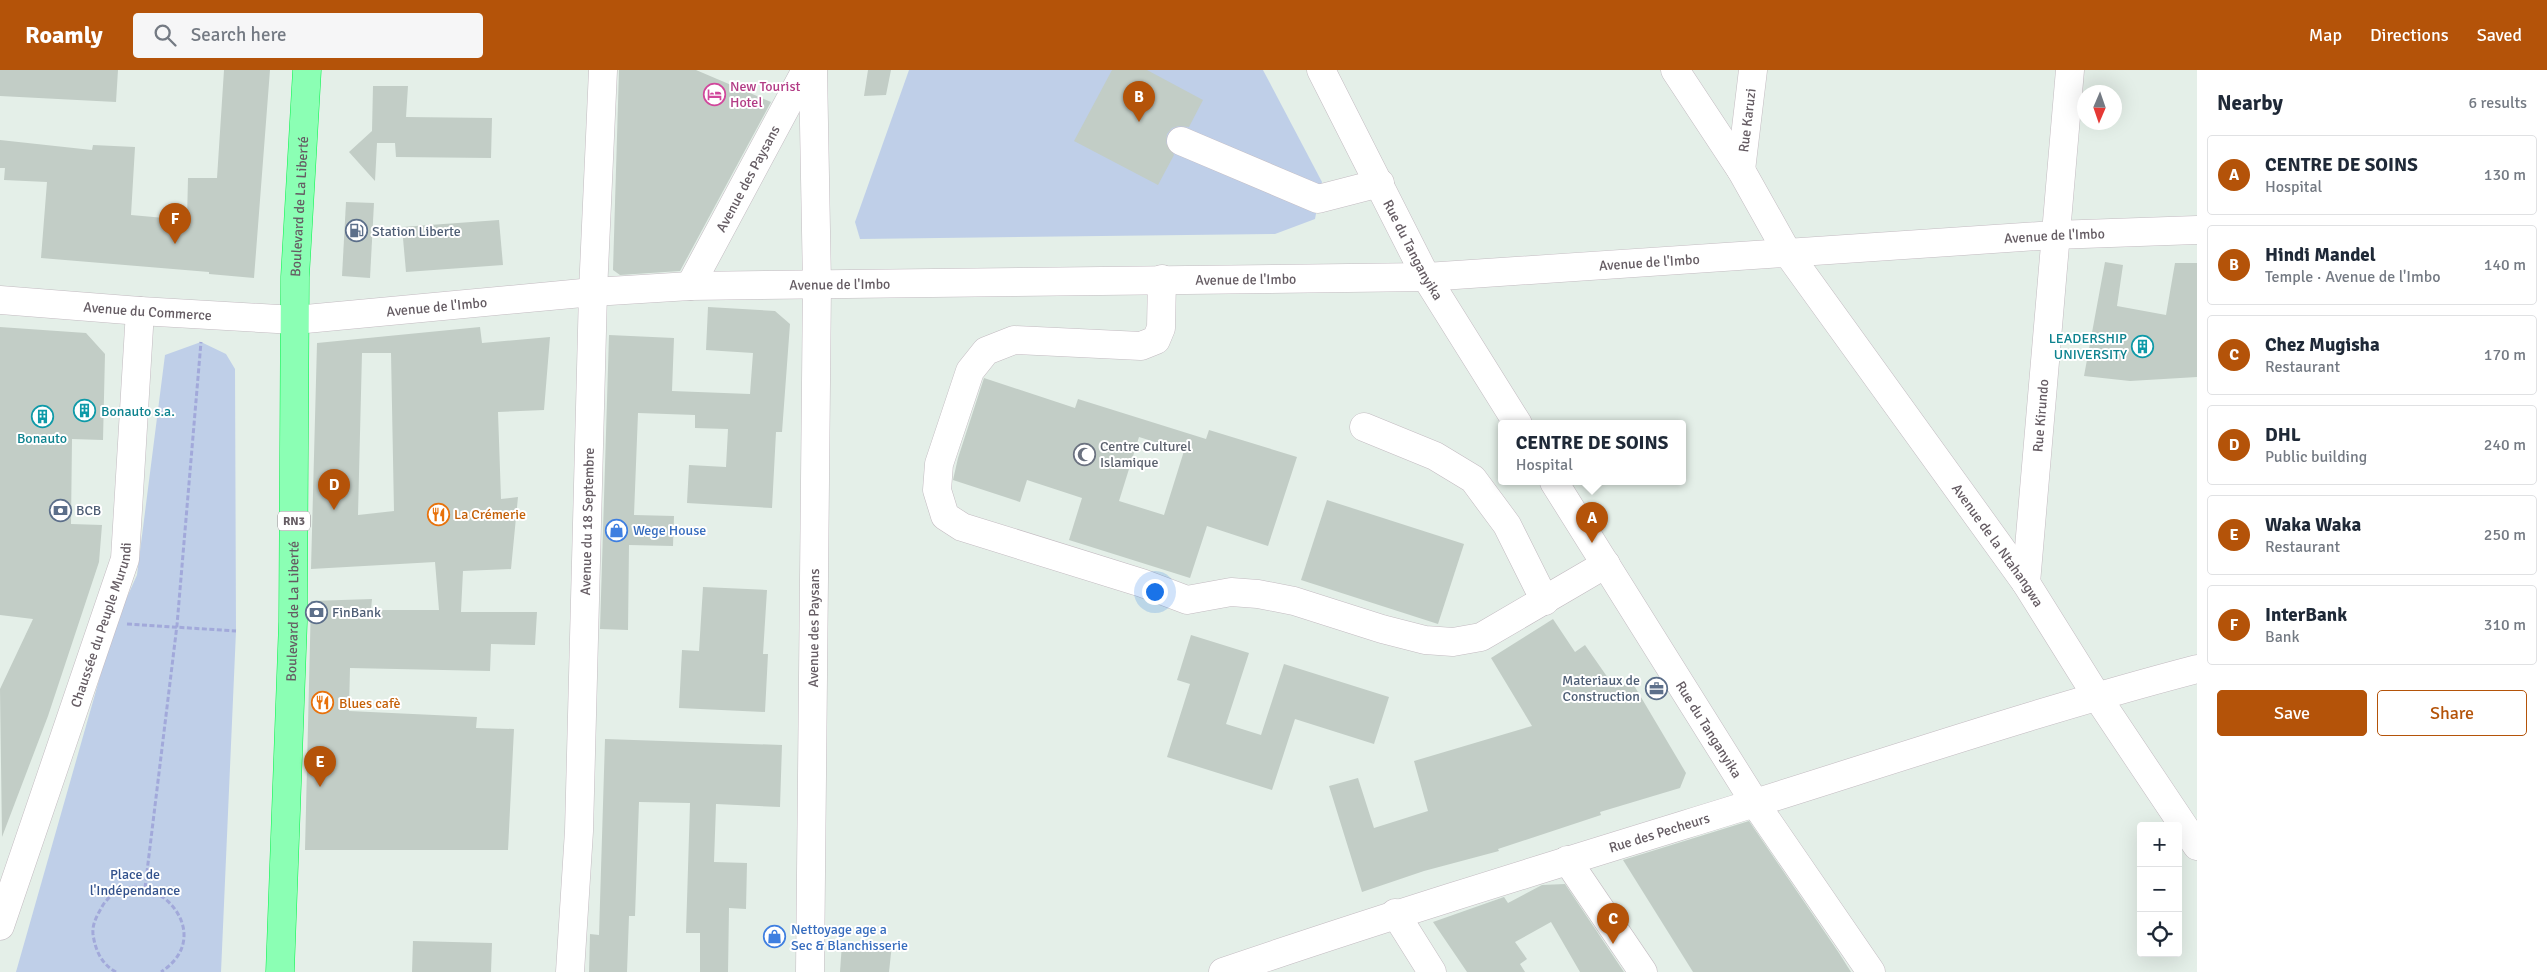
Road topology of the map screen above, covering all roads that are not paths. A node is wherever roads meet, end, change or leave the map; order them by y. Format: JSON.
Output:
{"nodes":[{"id":1,"x":307,"y":70,"type":"edge"},
{"id":2,"x":603,"y":70,"type":"edge"},
{"id":3,"x":806,"y":70,"type":"edge"},
{"id":4,"x":813,"y":70,"type":"edge"},
{"id":5,"x":1321,"y":70,"type":"edge"},
{"id":6,"x":1675,"y":70,"type":"edge"},
{"id":7,"x":1753,"y":70,"type":"edge"},
{"id":8,"x":2070,"y":70,"type":"edge"},
{"id":9,"x":1181,"y":141,"type":"dead end"},
{"id":10,"x":1741,"y":170,"type":"junction"},
{"id":11,"x":1380,"y":183,"type":"junction"},
{"id":12,"x":2197,"y":230,"type":"edge"},
{"id":13,"x":2054,"y":235,"type":"junction"},
{"id":14,"x":1787,"y":252,"type":"junction"},
{"id":15,"x":1426,"y":277,"type":"junction"},
{"id":16,"x":1162,"y":280,"type":"junction"},
{"id":17,"x":817,"y":284,"type":"junction"},
{"id":18,"x":690,"y":286,"type":"junction"},
{"id":19,"x":593,"y":292,"type":"junction"},
{"id":20,"x":0,"y":300,"type":"edge"},
{"id":21,"x":140,"y":311,"type":"junction"},
{"id":22,"x":294,"y":320,"type":"junction"},
{"id":23,"x":1515,"y":420,"type":"edge"},
{"id":24,"x":1364,"y":428,"type":"dead end"},
{"id":25,"x":1556,"y":485,"type":"edge"},
{"id":26,"x":1606,"y":564,"type":"junction"},
{"id":27,"x":2026,"y":583,"type":"junction"},
{"id":28,"x":1545,"y":601,"type":"junction"},
{"id":29,"x":2197,"y":669,"type":"edge"},
{"id":30,"x":2096,"y":695,"type":"junction"},
{"id":31,"x":1755,"y":803,"type":"junction"},
{"id":32,"x":2197,"y":846,"type":"edge"},
{"id":33,"x":1567,"y":860,"type":"junction"},
{"id":34,"x":3,"y":909,"type":"edge"},
{"id":35,"x":1395,"y":913,"type":"junction"},
{"id":36,"x":280,"y":972,"type":"edge"},
{"id":37,"x":570,"y":972,"type":"edge"},
{"id":38,"x":810,"y":972,"type":"edge"},
{"id":39,"x":1223,"y":972,"type":"edge"},
{"id":40,"x":1432,"y":972,"type":"edge"},
{"id":41,"x":1643,"y":972,"type":"edge"},
{"id":42,"x":1871,"y":972,"type":"edge"}],
"edges":[{"from":1,"to":22,"type":"highway","name":"Boulevard de La Liberté","number":"RN3"},
{"from":2,"to":19,"type":"street","name":"Avenue du 18 Septembre"},
{"from":3,"to":18,"type":"street","name":"Avenue des Paysans"},
{"from":4,"to":17,"type":"street","name":"Avenue des Paysans"},
{"from":5,"to":11,"type":"street","name":"Rue du Tanganyika"},
{"from":6,"to":10,"type":"street","name":"Avenue de la Ntahangwa"},
{"from":7,"to":10,"type":"street","name":"Rue Karuzi"},
{"from":8,"to":13,"type":"street","name":"Rue Kirundo"},
{"from":9,"to":11,"type":"street"},
{"from":10,"to":14,"type":"street","name":"Avenue de la Ntahangwa"},
{"from":11,"to":15,"type":"street","name":"Rue du Tanganyika"},
{"from":12,"to":13,"type":"street","name":"Avenue de l'Imbo"},
{"from":13,"to":14,"type":"street","name":"Avenue de l'Imbo"},
{"from":13,"to":27,"type":"street","name":"Rue Kirundo"},
{"from":14,"to":15,"type":"street","name":"Avenue de l'Imbo"},
{"from":14,"to":27,"type":"street","name":"Avenue de la Ntahangwa"},
{"from":15,"to":16,"type":"street","name":"Avenue de l'Imbo"},
{"from":15,"to":23,"type":"street","name":"Rue du Tanganyika"},
{"from":16,"to":17,"type":"street","name":"Avenue de l'Imbo"},
{"from":16,"to":28,"type":"street"},
{"from":17,"to":18,"type":"street","name":"Avenue de l'Imbo"},
{"from":17,"to":38,"type":"street","name":"Avenue des Paysans"},
{"from":18,"to":19,"type":"street","name":"Avenue de l'Imbo"},
{"from":19,"to":22,"type":"street","name":"Avenue de l'Imbo"},
{"from":19,"to":37,"type":"street","name":"Avenue du 18 Septembre"},
{"from":20,"to":21,"type":"street","name":"Avenue du Commerce"},
{"from":21,"to":22,"type":"street","name":"Avenue du Commerce"},
{"from":21,"to":34,"type":"street","name":"Chaussée du Peuple Murundi"},
{"from":22,"to":36,"type":"highway","name":"Boulevard de La Liberté","number":"RN3"},
{"from":24,"to":28,"type":"street"},
{"from":25,"to":26,"type":"street","name":"Rue du Tanganyika"},
{"from":26,"to":28,"type":"street"},
{"from":26,"to":31,"type":"street","name":"Rue du Tanganyika"},
{"from":27,"to":30,"type":"street","name":"Avenue de la Ntahangwa"},
{"from":29,"to":30,"type":"street","name":"Rue des Pecheurs"},
{"from":30,"to":31,"type":"street","name":"Rue des Pecheurs"},
{"from":30,"to":32,"type":"street","name":"Avenue de la Ntahangwa"},
{"from":31,"to":33,"type":"street","name":"Rue des Pecheurs"},
{"from":31,"to":42,"type":"street","name":"Rue du Tanganyika"},
{"from":33,"to":35,"type":"street","name":"Rue des Pecheurs"},
{"from":33,"to":41,"type":"street"},
{"from":35,"to":39,"type":"street","name":"Rue des Pecheurs"},
{"from":35,"to":40,"type":"street"}]}
